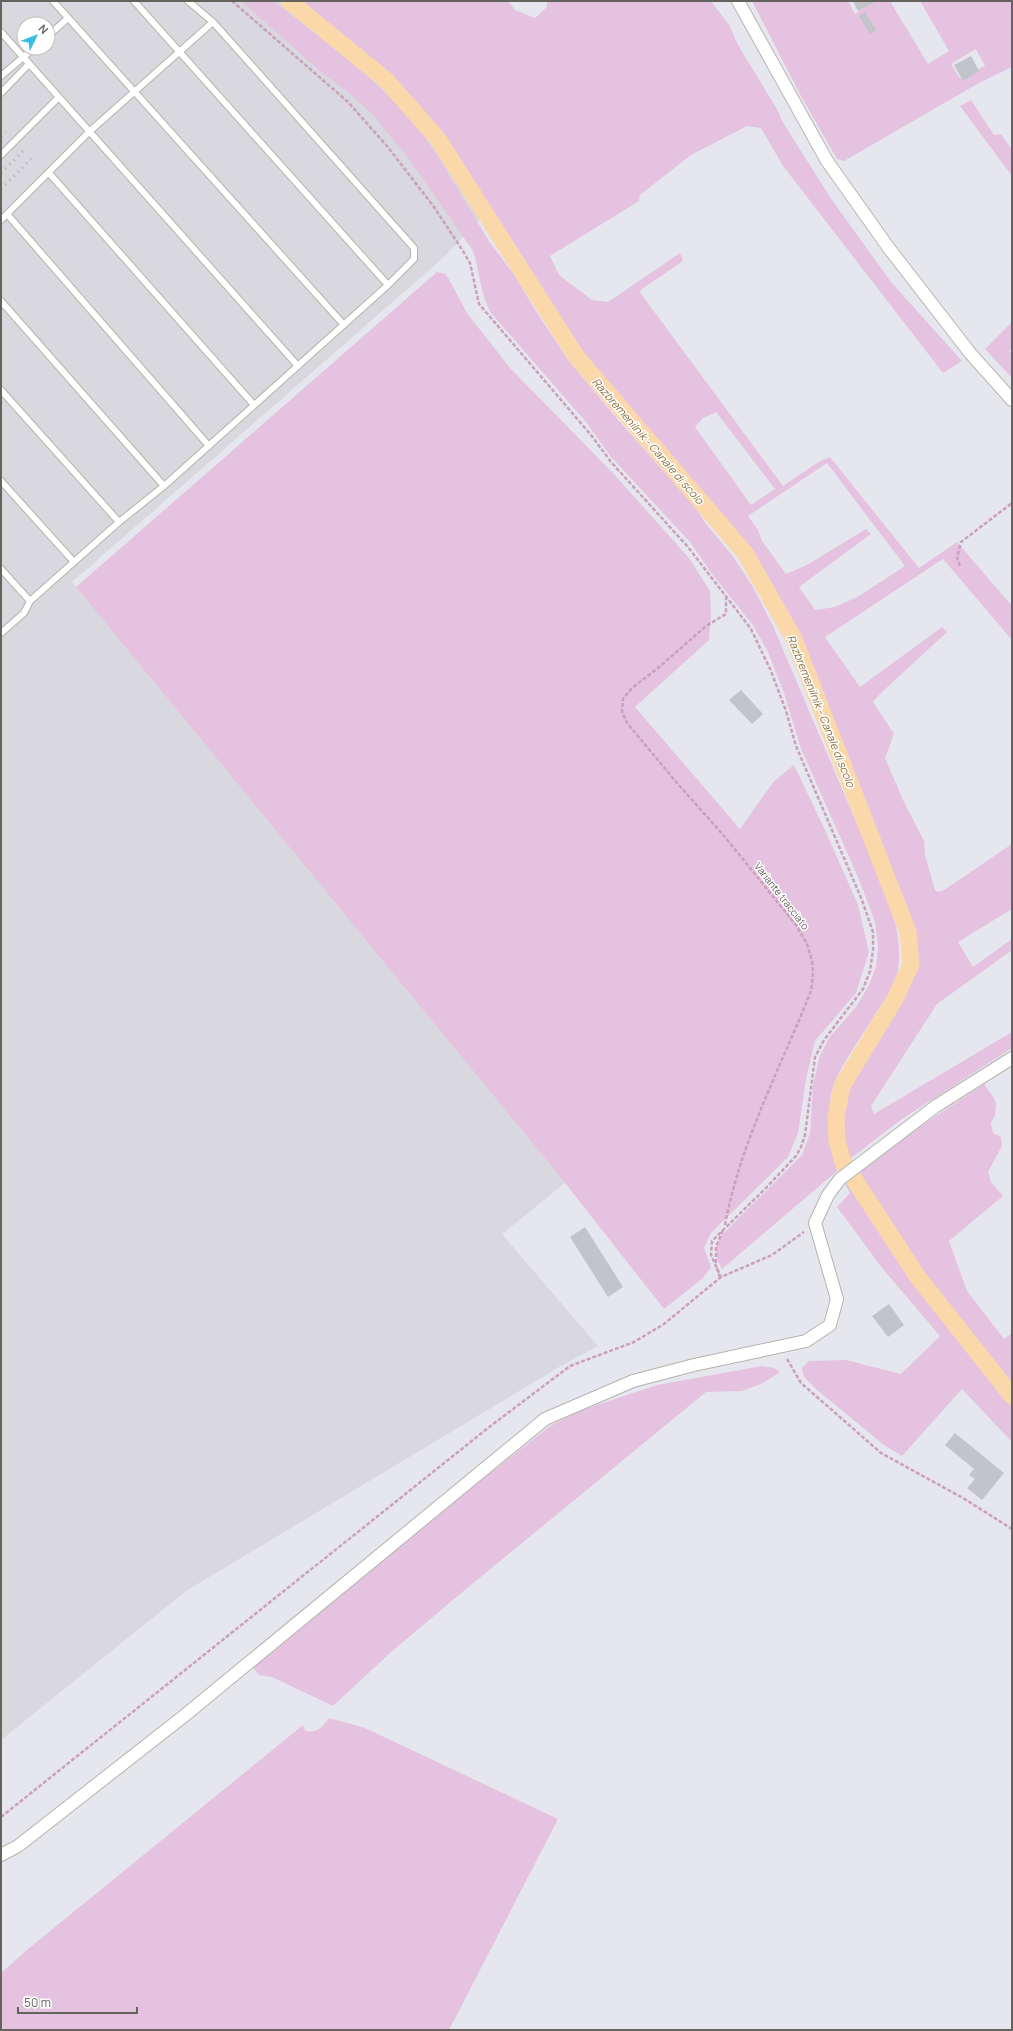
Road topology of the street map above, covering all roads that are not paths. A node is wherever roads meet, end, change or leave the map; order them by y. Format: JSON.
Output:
{"nodes":[{"id":1,"x":53,"y":1,"type":"edge"},
{"id":2,"x":134,"y":1,"type":"edge"},
{"id":3,"x":188,"y":1,"type":"edge"},
{"id":4,"x":738,"y":1,"type":"edge"},
{"id":5,"x":68,"y":18,"type":"junction"},
{"id":6,"x":213,"y":22,"type":"junction"},
{"id":7,"x":56,"y":29,"type":"edge"},
{"id":8,"x":1,"y":32,"type":"edge"},
{"id":9,"x":179,"y":52,"type":"junction"},
{"id":10,"x":23,"y":57,"type":"junction"},
{"id":11,"x":29,"y":64,"type":"junction"},
{"id":12,"x":1,"y":76,"type":"edge"},
{"id":13,"x":134,"y":91,"type":"junction"},
{"id":14,"x":1,"y":93,"type":"edge"},
{"id":15,"x":59,"y":97,"type":"junction"},
{"id":16,"x":90,"y":131,"type":"junction"},
{"id":17,"x":1,"y":155,"type":"edge"},
{"id":18,"x":49,"y":173,"type":"junction"},
{"id":19,"x":7,"y":214,"type":"junction"},
{"id":20,"x":1,"y":220,"type":"edge"},
{"id":21,"x":388,"y":285,"type":"junction"},
{"id":22,"x":1,"y":301,"type":"edge"},
{"id":23,"x":344,"y":325,"type":"junction"},
{"id":24,"x":298,"y":366,"type":"junction"},
{"id":25,"x":1,"y":390,"type":"edge"},
{"id":26,"x":1012,"y":400,"type":"edge"},
{"id":27,"x":254,"y":405,"type":"junction"},
{"id":28,"x":209,"y":446,"type":"junction"},
{"id":29,"x":1,"y":481,"type":"edge"},
{"id":30,"x":164,"y":486,"type":"junction"},
{"id":31,"x":119,"y":522,"type":"junction"},
{"id":32,"x":74,"y":562,"type":"junction"},
{"id":33,"x":1,"y":569,"type":"edge"},
{"id":34,"x":30,"y":601,"type":"junction"},
{"id":35,"x":1,"y":633,"type":"edge"},
{"id":36,"x":1012,"y":1058,"type":"edge"},
{"id":37,"x":1,"y":1855,"type":"edge"}],
"edges":[{"from":1,"to":5,"type":"lane"},
{"from":2,"to":9,"type":"lane"},
{"from":3,"to":6,"type":"lane"},
{"from":4,"to":26,"type":"street"},
{"from":5,"to":7,"type":"lane"},
{"from":5,"to":13,"type":"lane"},
{"from":6,"to":9,"type":"lane"},
{"from":6,"to":21,"type":"lane"},
{"from":8,"to":10,"type":"lane"},
{"from":9,"to":13,"type":"lane"},
{"from":9,"to":21,"type":"lane"},
{"from":10,"to":11,"type":"lane"},
{"from":10,"to":12,"type":"lane"},
{"from":11,"to":14,"type":"lane"},
{"from":11,"to":15,"type":"lane"},
{"from":13,"to":16,"type":"lane"},
{"from":13,"to":23,"type":"lane"},
{"from":15,"to":16,"type":"lane"},
{"from":15,"to":17,"type":"lane"},
{"from":16,"to":18,"type":"lane"},
{"from":16,"to":24,"type":"lane"},
{"from":18,"to":19,"type":"lane"},
{"from":18,"to":27,"type":"lane"},
{"from":19,"to":20,"type":"lane"},
{"from":19,"to":28,"type":"lane"},
{"from":21,"to":23,"type":"lane"},
{"from":22,"to":30,"type":"lane"},
{"from":23,"to":24,"type":"lane"},
{"from":24,"to":27,"type":"lane"},
{"from":25,"to":31,"type":"lane"},
{"from":27,"to":28,"type":"lane"},
{"from":28,"to":30,"type":"lane"},
{"from":29,"to":32,"type":"lane"},
{"from":30,"to":31,"type":"lane"},
{"from":31,"to":32,"type":"lane"},
{"from":32,"to":34,"type":"lane"},
{"from":33,"to":34,"type":"lane"},
{"from":34,"to":35,"type":"lane"},
{"from":36,"to":37,"type":"street"}]}
